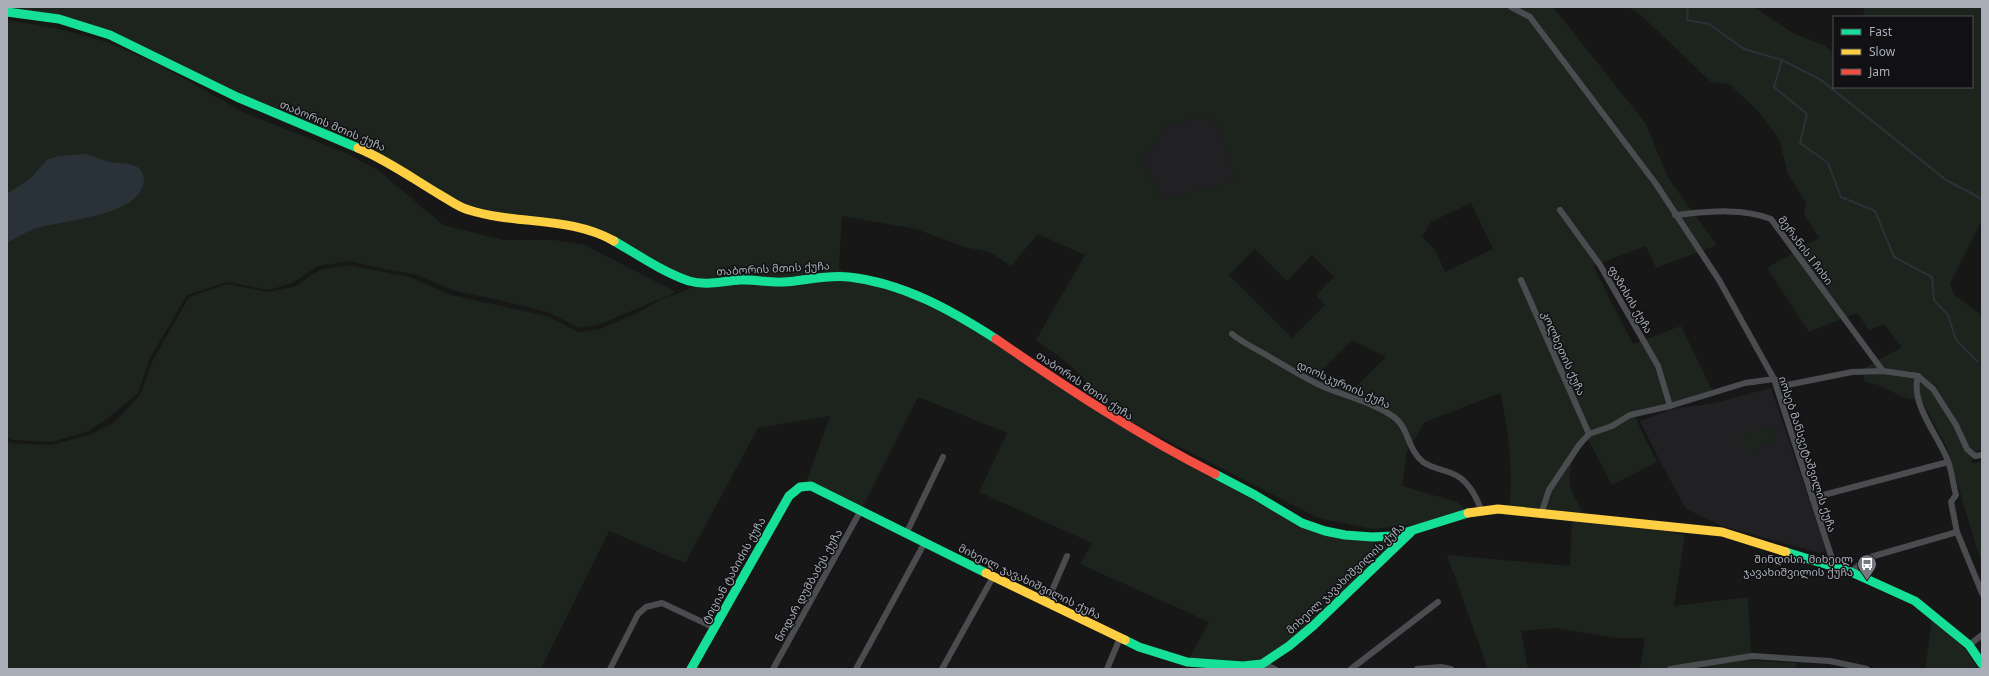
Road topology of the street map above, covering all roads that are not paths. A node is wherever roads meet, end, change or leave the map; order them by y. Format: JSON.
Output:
{"nodes":[{"id":1,"x":1512,"y":7,"type":"edge"},
{"id":2,"x":7,"y":12,"type":"edge"},
{"id":3,"x":1560,"y":210,"type":"dead end"},
{"id":4,"x":1675,"y":215,"type":"junction"},
{"id":5,"x":1521,"y":280,"type":"dead end"},
{"id":6,"x":1232,"y":334,"type":"dead end"},
{"id":7,"x":1883,"y":371,"type":"junction"},
{"id":8,"x":1918,"y":376,"type":"junction"},
{"id":9,"x":1774,"y":379,"type":"junction"},
{"id":10,"x":1670,"y":406,"type":"junction"},
{"id":11,"x":1589,"y":434,"type":"junction"},
{"id":12,"x":1982,"y":455,"type":"edge"},
{"id":13,"x":943,"y":457,"type":"dead end"},
{"id":14,"x":1948,"y":462,"type":"junction"},
{"id":15,"x":800,"y":487,"type":"joint"},
{"id":16,"x":1812,"y":498,"type":"junction"},
{"id":17,"x":861,"y":510,"type":"junction"},
{"id":18,"x":1482,"y":512,"type":"junction"},
{"id":19,"x":1541,"y":514,"type":"junction"},
{"id":20,"x":1412,"y":531,"type":"junction"},
{"id":21,"x":1957,"y":532,"type":"junction"},
{"id":22,"x":906,"y":534,"type":"junction"},
{"id":23,"x":924,"y":544,"type":"junction"},
{"id":24,"x":1067,"y":556,"type":"dead end"},
{"id":25,"x":1835,"y":568,"type":"junction"},
{"id":26,"x":1851,"y":572,"type":"junction"},
{"id":27,"x":993,"y":577,"type":"junction"},
{"id":28,"x":1982,"y":593,"type":"edge"},
{"id":29,"x":1047,"y":602,"type":"junction"},
{"id":30,"x":1438,"y":602,"type":"dead end"},
{"id":31,"x":715,"y":628,"type":"junction"},
{"id":32,"x":1982,"y":636,"type":"edge"},
{"id":33,"x":1120,"y":638,"type":"junction"},
{"id":34,"x":1969,"y":645,"type":"junction"},
{"id":35,"x":1262,"y":664,"type":"junction"},
{"id":36,"x":1982,"y":664,"type":"edge"},
{"id":37,"x":610,"y":669,"type":"edge"},
{"id":38,"x":691,"y":669,"type":"edge"},
{"id":39,"x":773,"y":669,"type":"edge"},
{"id":40,"x":856,"y":669,"type":"edge"},
{"id":41,"x":942,"y":669,"type":"edge"},
{"id":42,"x":1107,"y":669,"type":"edge"},
{"id":43,"x":1275,"y":669,"type":"edge"},
{"id":44,"x":1351,"y":669,"type":"edge"},
{"id":45,"x":1417,"y":669,"type":"edge"},
{"id":46,"x":1452,"y":669,"type":"edge"},
{"id":47,"x":1670,"y":669,"type":"edge"},
{"id":48,"x":1867,"y":669,"type":"edge"}],
"edges":[{"from":1,"to":4,"type":"street","name":"იოსებ მანსვეტაშვილის ქუჩა"},
{"from":2,"to":20,"type":"main road","name":"თაბორის მთის ქუჩა"},
{"from":3,"to":10,"type":"street","name":"ფაზისის ქუჩა"},
{"from":4,"to":7,"type":"street","name":"მერანის I ჩიხი"},
{"from":4,"to":9,"type":"street","name":"იოსებ მანსვეტაშვილის ქუჩა"},
{"from":5,"to":11,"type":"street","name":"კოლხეთის ქუჩა"},
{"from":6,"to":18,"type":"street","name":"დიოსკურიის ქუჩა"},
{"from":7,"to":8,"type":"street"},
{"from":7,"to":9,"type":"street"},
{"from":8,"to":12,"type":"street"},
{"from":8,"to":14,"type":"street"},
{"from":9,"to":10,"type":"street"},
{"from":9,"to":16,"type":"street","name":"იოსებ მანსვეტაშვილის ქუჩა"},
{"from":10,"to":11,"type":"street"},
{"from":11,"to":19,"type":"street"},
{"from":13,"to":22,"type":"street"},
{"from":14,"to":16,"type":"street"},
{"from":14,"to":21,"type":"street"},
{"from":15,"to":17,"type":"main road","name":"მიხეილ ჯავახიშვილის ქუჩა"},
{"from":15,"to":31,"type":"main road","name":"ტიციან ტაბიძის ქუჩა"},
{"from":16,"to":25,"type":"street","name":"იოსებ მანსვეტაშვილის ქუჩა"},
{"from":17,"to":22,"type":"main road","name":"მიხეილ ჯავახიშვილის ქუჩა"},
{"from":17,"to":39,"type":"street","name":"ნოდარ დუმბაძეს ქუჩა"},
{"from":18,"to":19,"type":"main road","name":"მიხეილ ჯავახიშვილის ქუჩა"},
{"from":18,"to":20,"type":"main road","name":"მიხეილ ჯავახიშვილის ქუჩა"},
{"from":19,"to":25,"type":"main road","name":"მიხეილ ჯავახიშვილის ქუჩა"},
{"from":20,"to":35,"type":"main road","name":"მიხეილ ჯავახიშვილის ქუჩა"},
{"from":21,"to":26,"type":"street"},
{"from":21,"to":28,"type":"street"},
{"from":22,"to":23,"type":"main road","name":"მიხეილ ჯავახიშვილის ქუჩა"},
{"from":23,"to":27,"type":"main road","name":"მიხეილ ჯავახიშვილის ქუჩა"},
{"from":23,"to":40,"type":"street"},
{"from":24,"to":29,"type":"street"},
{"from":25,"to":26,"type":"main road","name":"მიხეილ ჯავახიშვილის ქუჩა"},
{"from":26,"to":34,"type":"main road","name":"მიხეილ ჯავახიშვილის ქუჩა"},
{"from":27,"to":29,"type":"main road","name":"მიხეილ ჯავახიშვილის ქუჩა"},
{"from":27,"to":41,"type":"street"},
{"from":29,"to":33,"type":"main road","name":"მიხეილ ჯავახიშვილის ქუჩა"},
{"from":30,"to":44,"type":"street"},
{"from":31,"to":37,"type":"street"},
{"from":31,"to":38,"type":"main road","name":"ტიციან ტაბიძის ქუჩა"},
{"from":32,"to":34,"type":"street"},
{"from":33,"to":35,"type":"main road","name":"მიხეილ ჯავახიშვილის ქუჩა"},
{"from":33,"to":42,"type":"street"},
{"from":34,"to":36,"type":"main road","name":"მიხეილ ჯავახიშვილის ქუჩა"},
{"from":35,"to":43,"type":"street"},
{"from":45,"to":46,"type":"street"},
{"from":47,"to":48,"type":"street"}]}
